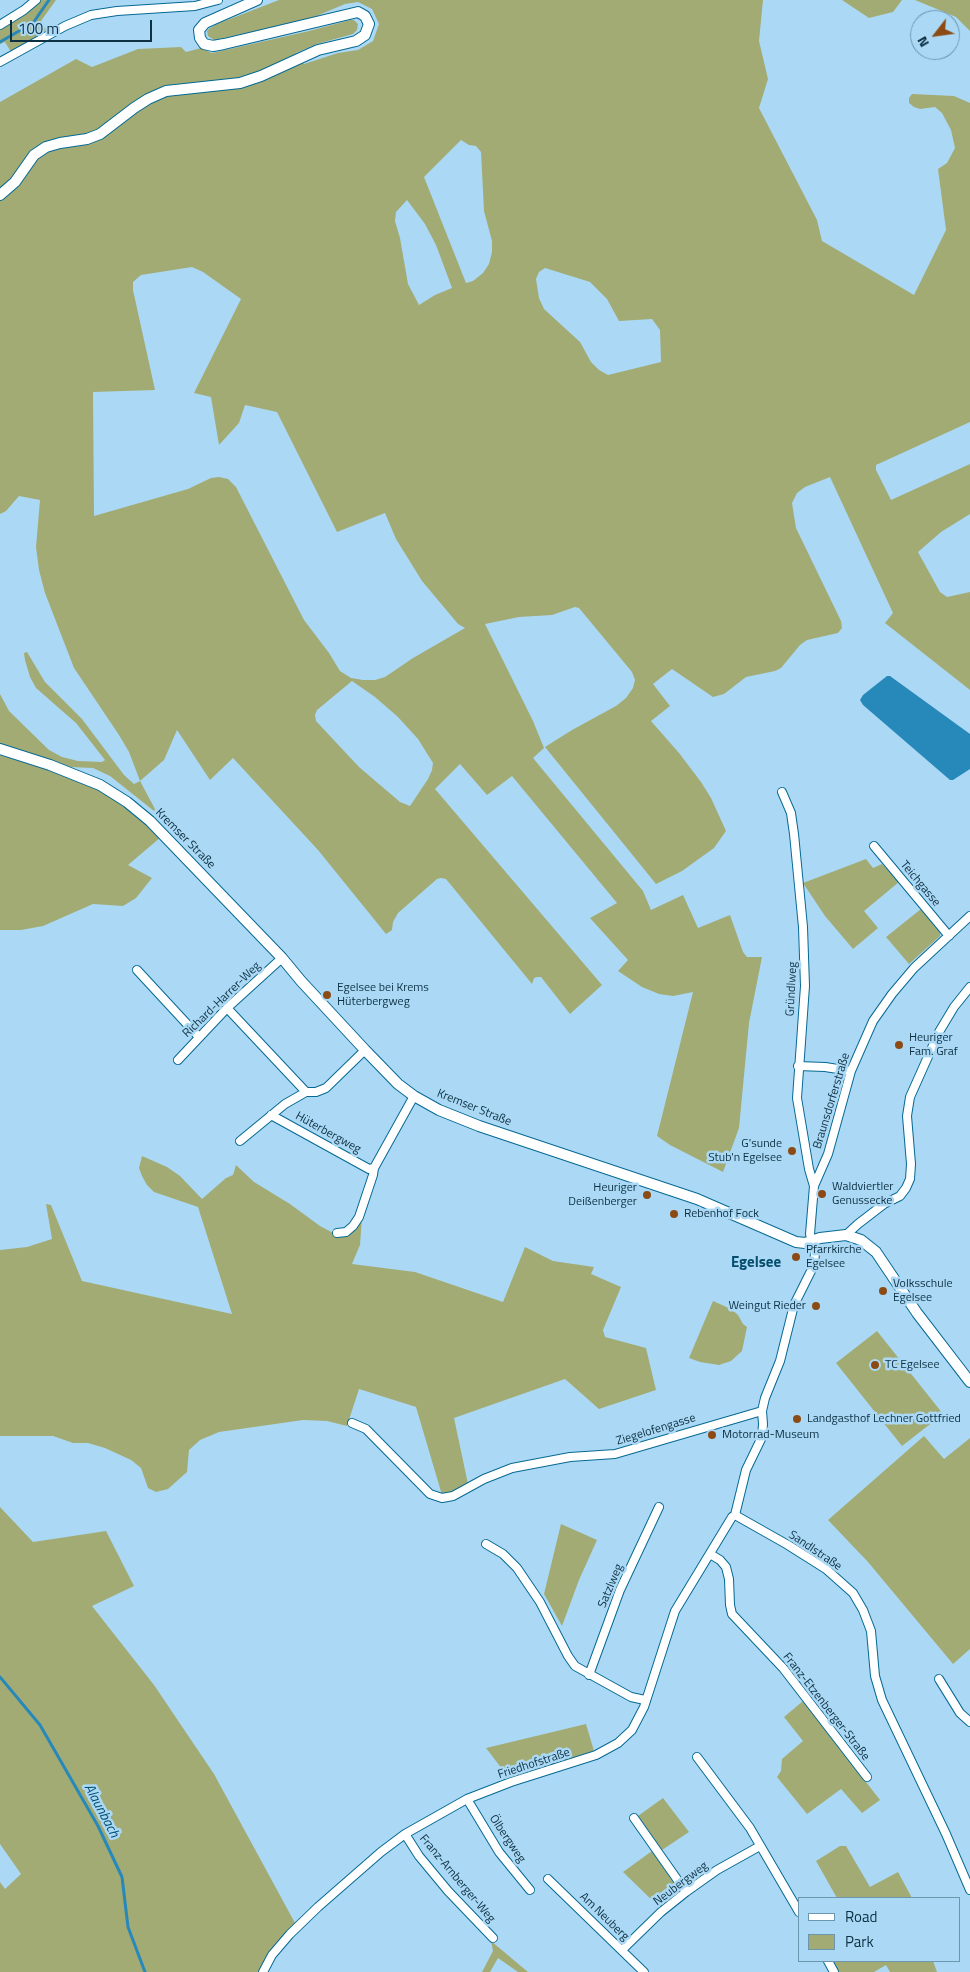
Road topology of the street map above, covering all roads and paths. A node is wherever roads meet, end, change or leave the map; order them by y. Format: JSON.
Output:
{"nodes":[{"id":1,"x":36,"y":0,"type":"edge"},
{"id":2,"x":218,"y":0,"type":"edge"},
{"id":3,"x":256,"y":0,"type":"edge"},
{"id":4,"x":0,"y":25,"type":"edge"},
{"id":5,"x":0,"y":62,"type":"edge"},
{"id":6,"x":0,"y":195,"type":"edge"},
{"id":7,"x":0,"y":750,"type":"edge"},
{"id":8,"x":782,"y":792,"type":"dead end"},
{"id":9,"x":874,"y":846,"type":"dead end"},
{"id":10,"x":970,"y":916,"type":"edge"},
{"id":11,"x":949,"y":936,"type":"junction"},
{"id":12,"x":282,"y":958,"type":"junction"},
{"id":13,"x":137,"y":970,"type":"dead end"},
{"id":14,"x":970,"y":987,"type":"edge"},
{"id":15,"x":228,"y":1008,"type":"junction"},
{"id":16,"x":199,"y":1037,"type":"junction"},
{"id":17,"x":365,"y":1050,"type":"junction"},
{"id":18,"x":178,"y":1060,"type":"dead end"},
{"id":19,"x":798,"y":1066,"type":"junction"},
{"id":20,"x":851,"y":1071,"type":"junction"},
{"id":21,"x":306,"y":1092,"type":"junction"},
{"id":22,"x":414,"y":1096,"type":"junction"},
{"id":23,"x":271,"y":1115,"type":"junction"},
{"id":24,"x":240,"y":1141,"type":"dead end"},
{"id":25,"x":374,"y":1168,"type":"junction"},
{"id":26,"x":814,"y":1186,"type":"junction"},
{"id":27,"x":337,"y":1234,"type":"dead end"},
{"id":28,"x":846,"y":1235,"type":"junction"},
{"id":29,"x":812,"y":1241,"type":"junction"},
{"id":30,"x":970,"y":1382,"type":"edge"},
{"id":31,"x":762,"y":1411,"type":"junction"},
{"id":32,"x":352,"y":1423,"type":"dead end"},
{"id":33,"x":658,"y":1507,"type":"dead end"},
{"id":34,"x":735,"y":1515,"type":"junction"},
{"id":35,"x":486,"y":1544,"type":"dead end"},
{"id":36,"x":710,"y":1554,"type":"junction"},
{"id":37,"x":589,"y":1675,"type":"junction"},
{"id":38,"x":939,"y":1679,"type":"dead end"},
{"id":39,"x":645,"y":1700,"type":"junction"},
{"id":40,"x":970,"y":1722,"type":"edge"},
{"id":41,"x":698,"y":1757,"type":"dead end"},
{"id":42,"x":867,"y":1777,"type":"dead end"},
{"id":43,"x":467,"y":1799,"type":"junction"},
{"id":44,"x":634,"y":1818,"type":"dead end"},
{"id":45,"x":404,"y":1834,"type":"junction"},
{"id":46,"x":760,"y":1846,"type":"junction"},
{"id":47,"x":548,"y":1879,"type":"dead end"},
{"id":48,"x":530,"y":1890,"type":"dead end"},
{"id":49,"x":970,"y":1890,"type":"edge"},
{"id":50,"x":686,"y":1892,"type":"junction"},
{"id":51,"x":798,"y":1910,"type":"edge"},
{"id":52,"x":493,"y":1938,"type":"dead end"},
{"id":53,"x":622,"y":1950,"type":"junction"},
{"id":54,"x":262,"y":1972,"type":"edge"},
{"id":55,"x":644,"y":1972,"type":"edge"}],
"edges":[{"from":1,"to":4,"type":"street"},
{"from":2,"to":5,"type":"street"},
{"from":3,"to":6,"type":"street"},
{"from":7,"to":12,"type":"street","name":"Kremser Straße"},
{"from":8,"to":19,"type":"street","name":"Gründlweg"},
{"from":9,"to":11,"type":"street","name":"Teichgasse"},
{"from":10,"to":11,"type":"street","name":"Braunsdorferstraße"},
{"from":11,"to":20,"type":"street","name":"Braunsdorferstraße"},
{"from":12,"to":15,"type":"street","name":"Richard-Harrer-Weg"},
{"from":12,"to":17,"type":"street","name":"Kremser Straße"},
{"from":13,"to":16,"type":"street"},
{"from":14,"to":28,"type":"street"},
{"from":15,"to":16,"type":"street","name":"Richard-Harrer-Weg"},
{"from":15,"to":21,"type":"street"},
{"from":16,"to":18,"type":"street","name":"Richard-Harrer-Weg"},
{"from":17,"to":21,"type":"street","name":"Hüterbergweg"},
{"from":17,"to":22,"type":"street","name":"Kremser Straße"},
{"from":19,"to":20,"type":"street"},
{"from":19,"to":26,"type":"street","name":"Gründlweg"},
{"from":20,"to":26,"type":"street","name":"Braunsdorferstraße"},
{"from":21,"to":23,"type":"street","name":"Hüterbergweg"},
{"from":22,"to":25,"type":"street"},
{"from":22,"to":29,"type":"street","name":"Kremser Straße"},
{"from":23,"to":24,"type":"street","name":"Hüterbergweg"},
{"from":23,"to":25,"type":"street","name":"Hüterbergweg"},
{"from":25,"to":27,"type":"street"},
{"from":26,"to":29,"type":"street","name":"Braunsdorferstraße"},
{"from":28,"to":29,"type":"street","name":"Kremser Straße"},
{"from":28,"to":30,"type":"street"},
{"from":29,"to":31,"type":"street"},
{"from":31,"to":32,"type":"street","name":"Ziegelofengasse"},
{"from":31,"to":34,"type":"street"},
{"from":33,"to":37,"type":"street","name":"Satzlweg"},
{"from":34,"to":36,"type":"street","name":"Friedhofstraße"},
{"from":34,"to":49,"type":"street","name":"Sandlstraße"},
{"from":35,"to":37,"type":"street"},
{"from":36,"to":39,"type":"street","name":"Friedhofstraße"},
{"from":36,"to":42,"type":"street","name":"Franz-Etzenberger-Straße"},
{"from":37,"to":39,"type":"street"},
{"from":38,"to":40,"type":"street"},
{"from":39,"to":43,"type":"street","name":"Friedhofstraße"},
{"from":41,"to":46,"type":"street"},
{"from":43,"to":45,"type":"street","name":"Friedhofstraße"},
{"from":43,"to":48,"type":"street","name":"Ölbergweg"},
{"from":44,"to":50,"type":"street"},
{"from":45,"to":52,"type":"street","name":"Franz-Arnberger-Weg"},
{"from":45,"to":54,"type":"street","name":"Friedhofstraße"},
{"from":46,"to":50,"type":"street","name":"Neubergweg"},
{"from":46,"to":51,"type":"street"},
{"from":47,"to":53,"type":"street","name":"Am Neuberg"},
{"from":50,"to":53,"type":"street","name":"Neubergweg"},
{"from":53,"to":55,"type":"street","name":"Am Neuberg"}]}
